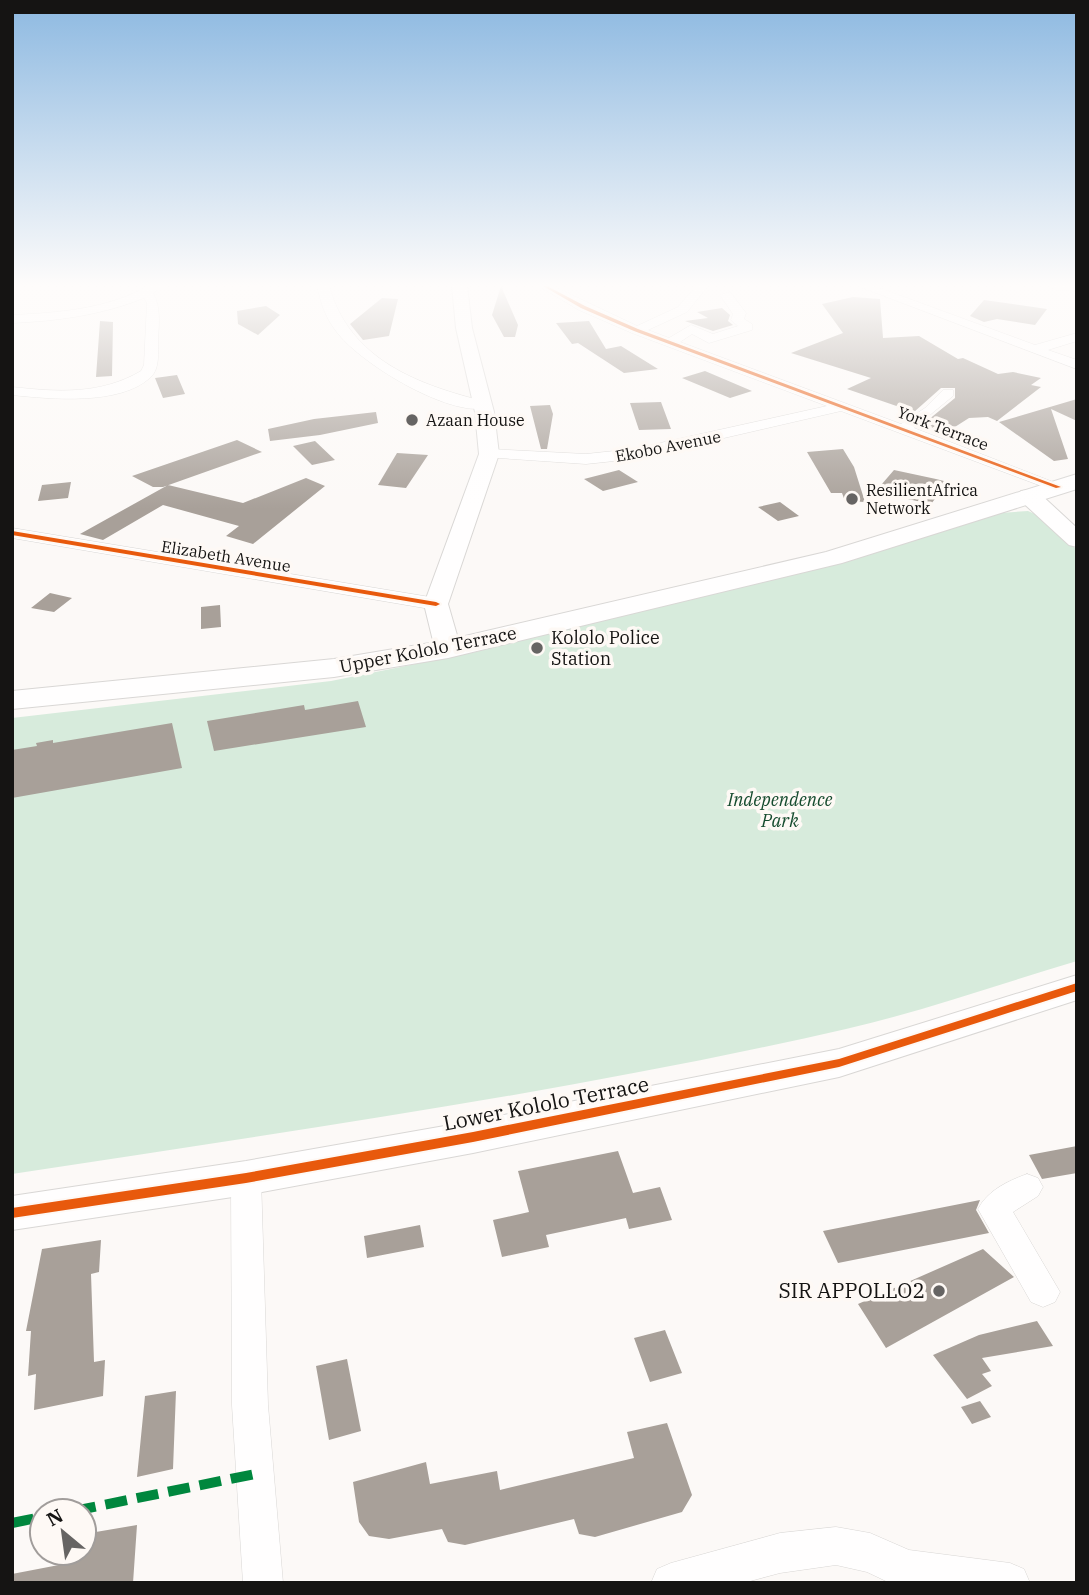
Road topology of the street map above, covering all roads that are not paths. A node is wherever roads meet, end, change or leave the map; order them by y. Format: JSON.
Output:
{"nodes":[{"id":1,"x":151,"y":360,"type":"edge"},
{"id":2,"x":379,"y":360,"type":"edge"},
{"id":3,"x":473,"y":360,"type":"edge"},
{"id":4,"x":718,"y":360,"type":"edge"},
{"id":5,"x":12,"y":391,"type":"edge"},
{"id":6,"x":948,"y":393,"type":"dead end"},
{"id":7,"x":481,"y":400,"type":"junction"},
{"id":8,"x":845,"y":406,"type":"junction"},
{"id":9,"x":905,"y":428,"type":"junction"},
{"id":10,"x":489,"y":454,"type":"junction"},
{"id":11,"x":1068,"y":484,"type":"edge"},
{"id":12,"x":1028,"y":496,"type":"junction"},
{"id":13,"x":12,"y":533,"type":"edge"},
{"id":14,"x":1077,"y":540,"type":"edge"},
{"id":15,"x":436,"y":604,"type":"junction"},
{"id":16,"x":448,"y":649,"type":"junction"},
{"id":17,"x":12,"y":700,"type":"edge"},
{"id":18,"x":1077,"y":987,"type":"edge"},
{"id":19,"x":246,"y":1178,"type":"junction"},
{"id":20,"x":1027,"y":1187,"type":"dead end"},
{"id":21,"x":12,"y":1213,"type":"edge"},
{"id":22,"x":1043,"y":1292,"type":"dead end"},
{"id":23,"x":263,"y":1583,"type":"edge"},
{"id":24,"x":671,"y":1583,"type":"edge"},
{"id":25,"x":1010,"y":1583,"type":"edge"}],
"edges":[{"from":1,"to":5,"type":"street"},
{"from":2,"to":7,"type":"street"},
{"from":3,"to":7,"type":"street"},
{"from":4,"to":8,"type":"street","name":"York Terrace"},
{"from":6,"to":9,"type":"street"},
{"from":7,"to":10,"type":"street"},
{"from":8,"to":9,"type":"street","name":"York Terrace"},
{"from":8,"to":10,"type":"street","name":"Ekobo Avenue"},
{"from":9,"to":11,"type":"street","name":"York Terrace"},
{"from":10,"to":15,"type":"street"},
{"from":11,"to":12,"type":"main road","name":"Upper Kololo Terrace"},
{"from":12,"to":14,"type":"street"},
{"from":12,"to":16,"type":"main road","name":"Upper Kololo Terrace"},
{"from":13,"to":15,"type":"street","name":"Elizabeth Avenue"},
{"from":15,"to":16,"type":"street"},
{"from":16,"to":17,"type":"main road","name":"Upper Kololo Terrace"},
{"from":18,"to":19,"type":"street","name":"Lower Kololo Terrace"},
{"from":19,"to":21,"type":"street","name":"Lower Kololo Terrace"},
{"from":19,"to":23,"type":"street"},
{"from":20,"to":22,"type":"street"},
{"from":24,"to":25,"type":"street"}]}
